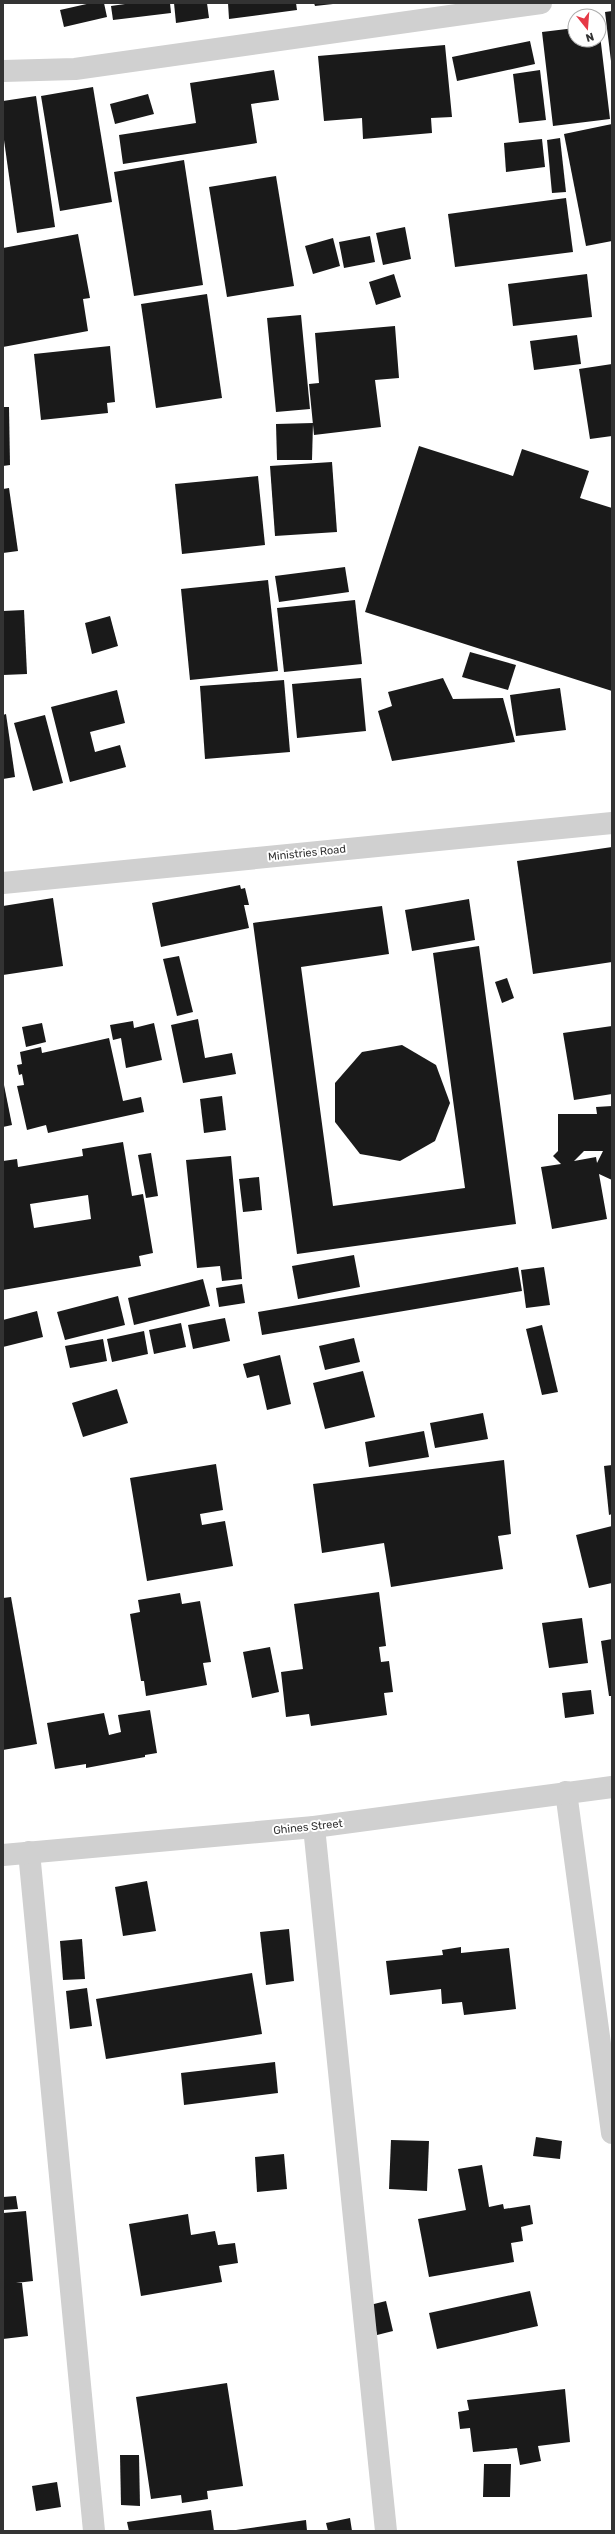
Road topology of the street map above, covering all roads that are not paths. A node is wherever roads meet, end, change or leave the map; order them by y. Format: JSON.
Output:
{"nodes":[{"id":1,"x":541,"y":3,"type":"edge"},
{"id":2,"x":3,"y":71,"type":"edge"},
{"id":3,"x":612,"y":823,"type":"edge"},
{"id":4,"x":3,"y":883,"type":"edge"},
{"id":5,"x":612,"y":1787,"type":"edge"},
{"id":6,"x":566,"y":1792,"type":"junction"},
{"id":7,"x":314,"y":1827,"type":"junction"},
{"id":8,"x":29,"y":1852,"type":"junction"},
{"id":9,"x":3,"y":1855,"type":"edge"},
{"id":10,"x":612,"y":2133,"type":"edge"},
{"id":11,"x":94,"y":2531,"type":"edge"},
{"id":12,"x":386,"y":2531,"type":"edge"}],
"edges":[{"from":1,"to":2,"type":"street"},
{"from":3,"to":4,"type":"street","name":"Ministries Road"},
{"from":5,"to":6,"type":"street","name":"Ghines Street"},
{"from":6,"to":7,"type":"street","name":"Ghines Street"},
{"from":6,"to":10,"type":"street"},
{"from":7,"to":8,"type":"street","name":"Ghines Street"},
{"from":7,"to":12,"type":"street"},
{"from":8,"to":9,"type":"street","name":"Ghines Street"},
{"from":8,"to":11,"type":"street"}]}
